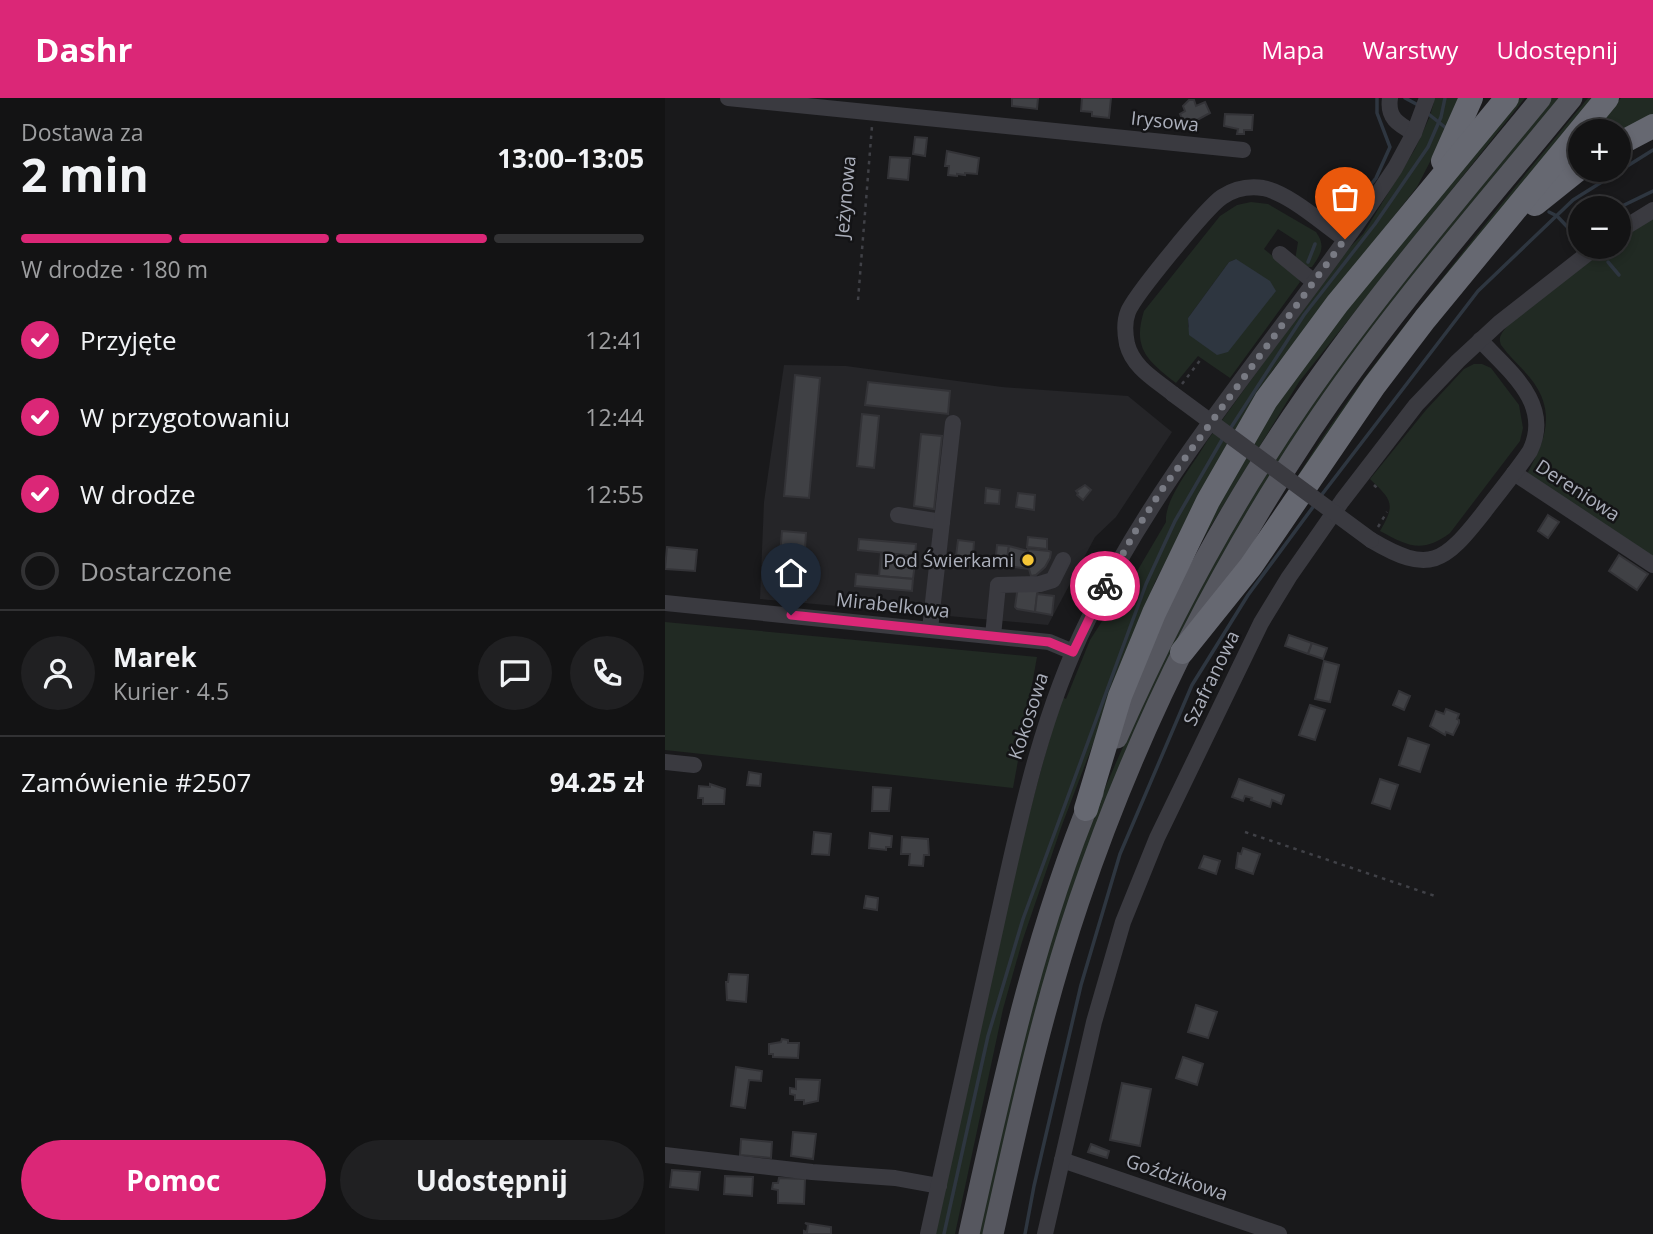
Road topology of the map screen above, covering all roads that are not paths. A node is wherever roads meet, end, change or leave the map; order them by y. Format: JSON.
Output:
{"nodes":[{"id":1,"x":728,"y":98,"type":"edge"},
{"id":2,"x":1390,"y":98,"type":"edge"},
{"id":3,"x":1427,"y":98,"type":"edge"},
{"id":4,"x":1471,"y":98,"type":"edge"},
{"id":5,"x":1507,"y":98,"type":"edge"},
{"id":6,"x":1541,"y":98,"type":"edge"},
{"id":7,"x":1571,"y":98,"type":"edge"},
{"id":8,"x":1607,"y":98,"type":"edge"},
{"id":9,"x":874,"y":105,"type":"edge"},
{"id":10,"x":1653,"y":126,"type":"edge"},
{"id":11,"x":1414,"y":133,"type":"junction"},
{"id":12,"x":1631,"y":138,"type":"edge"},
{"id":13,"x":1243,"y":150,"type":"dead end"},
{"id":14,"x":1568,"y":178,"type":"edge"},
{"id":15,"x":1416,"y":209,"type":"junction"},
{"id":16,"x":1653,"y":209,"type":"edge"},
{"id":17,"x":1631,"y":223,"type":"edge"},
{"id":18,"x":1345,"y":239,"type":"junction"},
{"id":19,"x":1481,"y":250,"type":"junction"},
{"id":20,"x":1280,"y":254,"type":"dead end"},
{"id":21,"x":1580,"y":259,"type":"edge"},
{"id":22,"x":1314,"y":282,"type":"junction"},
{"id":23,"x":1480,"y":341,"type":"junction"},
{"id":24,"x":953,"y":423,"type":"dead end"},
{"id":25,"x":1514,"y":473,"type":"junction"},
{"id":26,"x":898,"y":515,"type":"dead end"},
{"id":27,"x":942,"y":523,"type":"junction"},
{"id":28,"x":1063,"y":560,"type":"dead end"},
{"id":29,"x":1653,"y":565,"type":"edge"},
{"id":30,"x":665,"y":603,"type":"edge"},
{"id":31,"x":930,"y":629,"type":"junction"},
{"id":32,"x":993,"y":636,"type":"junction"},
{"id":33,"x":1073,"y":652,"type":"junction"},
{"id":34,"x":1182,"y":652,"type":"junction"},
{"id":35,"x":665,"y":762,"type":"edge"},
{"id":36,"x":694,"y":765,"type":"dead end"},
{"id":37,"x":1086,"y":809,"type":"junction"},
{"id":38,"x":665,"y":1155,"type":"edge"},
{"id":39,"x":1062,"y":1160,"type":"junction"},
{"id":40,"x":939,"y":1186,"type":"junction"},
{"id":41,"x":928,"y":1234,"type":"edge"},
{"id":42,"x":969,"y":1234,"type":"edge"},
{"id":43,"x":993,"y":1234,"type":"edge"},
{"id":44,"x":1045,"y":1234,"type":"edge"},
{"id":45,"x":1279,"y":1234,"type":"edge"}],
"edges":[{"from":1,"to":9,"type":"street","name":"Irysowa"},
{"from":2,"to":11,"type":"street"},
{"from":3,"to":11,"type":"street","name":"Kokosowa"},
{"from":4,"to":15,"type":"highway"},
{"from":5,"to":15,"type":"highway"},
{"from":6,"to":37,"type":"main road"},
{"from":7,"to":34,"type":"main road"},
{"from":8,"to":19,"type":"highway"},
{"from":9,"to":13,"type":"street","name":"Irysowa"},
{"from":10,"to":12,"type":"highway"},
{"from":11,"to":18,"type":"street","name":"Kokosowa"},
{"from":14,"to":19,"type":"highway"},
{"from":15,"to":37,"type":"highway"},
{"from":16,"to":17,"type":"street"},
{"from":18,"to":22,"type":"street","name":"Kokosowa"},
{"from":18,"to":25,"type":"street","bridge":true},
{"from":19,"to":34,"type":"highway"},
{"from":20,"to":22,"type":"street"},
{"from":21,"to":23,"type":"street","name":"Szafranowa"},
{"from":22,"to":33,"type":"street","name":"Kokosowa"},
{"from":23,"to":25,"type":"street"},
{"from":23,"to":39,"type":"street","name":"Szafranowa"},
{"from":24,"to":27,"type":"street"},
{"from":25,"to":29,"type":"street","name":"Dereniowa"},
{"from":26,"to":27,"type":"street"},
{"from":27,"to":31,"type":"street"},
{"from":28,"to":32,"type":"street"},
{"from":30,"to":31,"type":"street","name":"Mirabelkowa"},
{"from":31,"to":32,"type":"street","name":"Mirabelkowa"},
{"from":32,"to":33,"type":"street","name":"Mirabelkowa"},
{"from":33,"to":40,"type":"street","name":"Kokosowa"},
{"from":34,"to":43,"type":"main road"},
{"from":35,"to":36,"type":"street"},
{"from":37,"to":42,"type":"main road"},
{"from":38,"to":40,"type":"street"},
{"from":39,"to":44,"type":"street","name":"Szafranowa"},
{"from":39,"to":45,"type":"street","name":"Goździkowa"},
{"from":40,"to":41,"type":"street","name":"Kokosowa"}]}
